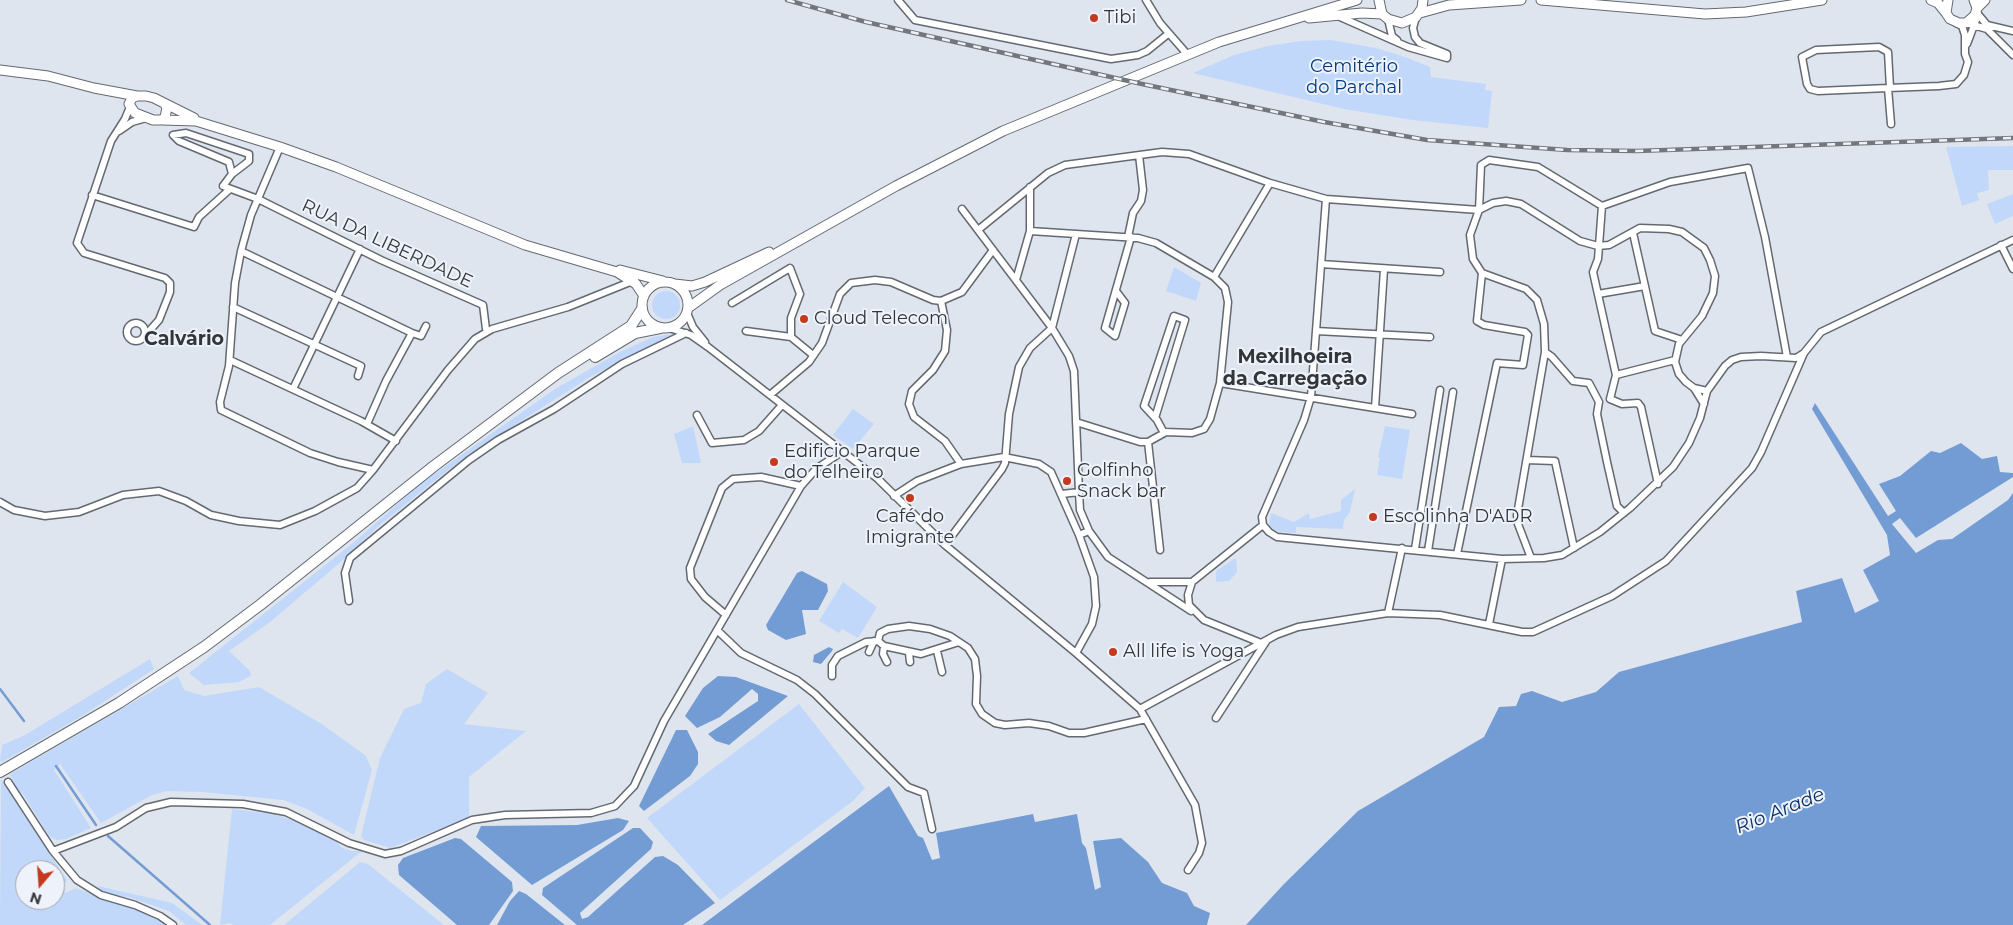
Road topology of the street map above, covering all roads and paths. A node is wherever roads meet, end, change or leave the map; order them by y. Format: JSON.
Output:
{"nodes":[{"id":1,"x":898,"y":0,"type":"edge"},
{"id":2,"x":1146,"y":0,"type":"edge"},
{"id":3,"x":1356,"y":0,"type":"edge"},
{"id":4,"x":1379,"y":0,"type":"edge"},
{"id":5,"x":1422,"y":0,"type":"edge"},
{"id":6,"x":1521,"y":0,"type":"edge"},
{"id":7,"x":1541,"y":0,"type":"edge"},
{"id":8,"x":1822,"y":0,"type":"edge"},
{"id":9,"x":1931,"y":0,"type":"edge"},
{"id":10,"x":1948,"y":0,"type":"edge"},
{"id":11,"x":1986,"y":0,"type":"edge"},
{"id":12,"x":1804,"y":1,"type":"edge"},
{"id":13,"x":1976,"y":9,"type":"edge"},
{"id":14,"x":1946,"y":13,"type":"junction"},
{"id":15,"x":1418,"y":15,"type":"junction"},
{"id":16,"x":1385,"y":16,"type":"junction"},
{"id":17,"x":1287,"y":20,"type":"junction"},
{"id":18,"x":1955,"y":22,"type":"junction"},
{"id":19,"x":1970,"y":24,"type":"junction"},
{"id":20,"x":1987,"y":25,"type":"junction"},
{"id":21,"x":2009,"y":30,"type":"edge"},
{"id":22,"x":1168,"y":34,"type":"dead end"},
{"id":23,"x":1997,"y":38,"type":"junction"},
{"id":24,"x":1408,"y":47,"type":"junction"},
{"id":25,"x":1187,"y":54,"type":"junction"},
{"id":26,"x":2013,"y":55,"type":"edge"},
{"id":27,"x":1968,"y":62,"type":"junction"},
{"id":28,"x":0,"y":70,"type":"edge"},
{"id":29,"x":94,"y":88,"type":"junction"},
{"id":30,"x":1889,"y":88,"type":"junction"},
{"id":31,"x":137,"y":96,"type":"junction"},
{"id":32,"x":165,"y":104,"type":"junction"},
{"id":33,"x":130,"y":106,"type":"junction"},
{"id":34,"x":146,"y":118,"type":"junction"},
{"id":35,"x":162,"y":120,"type":"junction"},
{"id":36,"x":1891,"y":124,"type":"dead end"},
{"id":37,"x":232,"y":131,"type":"junction"},
{"id":38,"x":116,"y":133,"type":"junction"},
{"id":39,"x":280,"y":146,"type":"junction"},
{"id":40,"x":1139,"y":155,"type":"junction"},
{"id":41,"x":232,"y":174,"type":"junction"},
{"id":42,"x":1270,"y":183,"type":"junction"},
{"id":43,"x":1030,"y":187,"type":"junction"},
{"id":44,"x":230,"y":189,"type":"junction"},
{"id":45,"x":92,"y":195,"type":"junction"},
{"id":46,"x":258,"y":199,"type":"junction"},
{"id":47,"x":1326,"y":199,"type":"junction"},
{"id":48,"x":1602,"y":206,"type":"junction"},
{"id":49,"x":962,"y":209,"type":"dead end"},
{"id":50,"x":1479,"y":210,"type":"junction"},
{"id":51,"x":817,"y":230,"type":"junction"},
{"id":52,"x":978,"y":230,"type":"junction"},
{"id":53,"x":1030,"y":231,"type":"junction"},
{"id":54,"x":1633,"y":233,"type":"junction"},
{"id":55,"x":1076,"y":234,"type":"junction"},
{"id":56,"x":1130,"y":237,"type":"junction"},
{"id":57,"x":2013,"y":240,"type":"edge"},
{"id":58,"x":2001,"y":245,"type":"junction"},
{"id":59,"x":1598,"y":246,"type":"junction"},
{"id":60,"x":360,"y":249,"type":"junction"},
{"id":61,"x":993,"y":250,"type":"junction"},
{"id":62,"x":241,"y":251,"type":"junction"},
{"id":63,"x":588,"y":263,"type":"junction"},
{"id":64,"x":1321,"y":264,"type":"junction"},
{"id":65,"x":1384,"y":269,"type":"junction"},
{"id":66,"x":2013,"y":269,"type":"edge"},
{"id":67,"x":1440,"y":272,"type":"dead end"},
{"id":68,"x":1482,"y":273,"type":"junction"},
{"id":69,"x":1214,"y":277,"type":"junction"},
{"id":70,"x":636,"y":279,"type":"junction"},
{"id":71,"x":1016,"y":280,"type":"junction"},
{"id":72,"x":665,"y":282,"type":"junction"},
{"id":73,"x":675,"y":284,"type":"junction"},
{"id":74,"x":1645,"y":286,"type":"junction"},
{"id":75,"x":1116,"y":291,"type":"junction"},
{"id":76,"x":1598,"y":294,"type":"junction"},
{"id":77,"x":338,"y":295,"type":"junction"},
{"id":78,"x":644,"y":296,"type":"junction"},
{"id":79,"x":941,"y":301,"type":"junction"},
{"id":80,"x":732,"y":303,"type":"dead end"},
{"id":81,"x":233,"y":307,"type":"junction"},
{"id":82,"x":642,"y":309,"type":"junction"},
{"id":83,"x":688,"y":311,"type":"junction"},
{"id":84,"x":160,"y":320,"type":"junction"},
{"id":85,"x":144,"y":326,"type":"junction"},
{"id":86,"x":426,"y":326,"type":"dead end"},
{"id":87,"x":665,"y":328,"type":"junction"},
{"id":88,"x":1052,"y":328,"type":"junction"},
{"id":89,"x":489,"y":329,"type":"junction"},
{"id":90,"x":746,"y":331,"type":"dead end"},
{"id":91,"x":1316,"y":331,"type":"junction"},
{"id":92,"x":412,"y":333,"type":"junction"},
{"id":93,"x":686,"y":333,"type":"junction"},
{"id":94,"x":1380,"y":334,"type":"junction"},
{"id":95,"x":791,"y":337,"type":"junction"},
{"id":96,"x":1430,"y":337,"type":"dead end"},
{"id":97,"x":143,"y":338,"type":"junction"},
{"id":98,"x":1682,"y":340,"type":"junction"},
{"id":99,"x":315,"y":346,"type":"junction"},
{"id":100,"x":708,"y":347,"type":"junction"},
{"id":101,"x":1545,"y":352,"type":"junction"},
{"id":102,"x":1804,"y":353,"type":"junction"},
{"id":103,"x":813,"y":355,"type":"junction"},
{"id":104,"x":1787,"y":357,"type":"junction"},
{"id":105,"x":230,"y":360,"type":"junction"},
{"id":106,"x":1675,"y":360,"type":"junction"},
{"id":107,"x":1616,"y":375,"type":"junction"},
{"id":108,"x":358,"y":376,"type":"dead end"},
{"id":109,"x":1220,"y":383,"type":"junction"},
{"id":110,"x":1694,"y":388,"type":"junction"},
{"id":111,"x":293,"y":389,"type":"junction"},
{"id":112,"x":1440,"y":390,"type":"dead end"},
{"id":113,"x":1707,"y":391,"type":"junction"},
{"id":114,"x":1452,"y":392,"type":"dead end"},
{"id":115,"x":770,"y":395,"type":"junction"},
{"id":116,"x":1310,"y":397,"type":"junction"},
{"id":117,"x":1610,"y":399,"type":"junction"},
{"id":118,"x":1599,"y":402,"type":"junction"},
{"id":119,"x":782,"y":404,"type":"junction"},
{"id":120,"x":1704,"y":404,"type":"junction"},
{"id":121,"x":1376,"y":408,"type":"junction"},
{"id":122,"x":511,"y":409,"type":"junction"},
{"id":123,"x":1412,"y":414,"type":"dead end"},
{"id":124,"x":697,"y":415,"type":"dead end"},
{"id":125,"x":1155,"y":418,"type":"junction"},
{"id":126,"x":1076,"y":422,"type":"junction"},
{"id":127,"x":367,"y":424,"type":"junction"},
{"id":128,"x":1164,"y":433,"type":"junction"},
{"id":129,"x":396,"y":440,"type":"junction"},
{"id":130,"x":1148,"y":442,"type":"junction"},
{"id":131,"x":843,"y":451,"type":"junction"},
{"id":132,"x":1004,"y":457,"type":"junction"},
{"id":133,"x":1527,"y":460,"type":"junction"},
{"id":134,"x":961,"y":464,"type":"junction"},
{"id":135,"x":373,"y":470,"type":"junction"},
{"id":136,"x":1658,"y":484,"type":"junction"},
{"id":137,"x":801,"y":486,"type":"junction"},
{"id":138,"x":1079,"y":492,"type":"junction"},
{"id":139,"x":1062,"y":494,"type":"junction"},
{"id":140,"x":894,"y":496,"type":"junction"},
{"id":141,"x":0,"y":502,"type":"edge"},
{"id":142,"x":1617,"y":506,"type":"junction"},
{"id":143,"x":1624,"y":513,"type":"junction"},
{"id":144,"x":1616,"y":518,"type":"junction"},
{"id":145,"x":1263,"y":525,"type":"junction"},
{"id":146,"x":1089,"y":531,"type":"junction"},
{"id":147,"x":1080,"y":535,"type":"junction"},
{"id":148,"x":945,"y":545,"type":"junction"},
{"id":149,"x":1402,"y":548,"type":"junction"},
{"id":150,"x":1574,"y":548,"type":"junction"},
{"id":151,"x":1415,"y":549,"type":"junction"},
{"id":152,"x":1160,"y":550,"type":"dead end"},
{"id":153,"x":1428,"y":551,"type":"junction"},
{"id":154,"x":1456,"y":554,"type":"junction"},
{"id":155,"x":1531,"y":558,"type":"junction"},
{"id":156,"x":1502,"y":559,"type":"junction"},
{"id":157,"x":1149,"y":582,"type":"junction"},
{"id":158,"x":1192,"y":582,"type":"junction"},
{"id":159,"x":349,"y":601,"type":"dead end"},
{"id":160,"x":1194,"y":613,"type":"junction"},
{"id":161,"x":1388,"y":613,"type":"junction"},
{"id":162,"x":726,"y":615,"type":"junction"},
{"id":163,"x":1489,"y":624,"type":"junction"},
{"id":164,"x":717,"y":630,"type":"junction"},
{"id":165,"x":1268,"y":639,"type":"junction"},
{"id":166,"x":876,"y":641,"type":"junction"},
{"id":167,"x":959,"y":642,"type":"junction"},
{"id":168,"x":1261,"y":643,"type":"junction"},
{"id":169,"x":884,"y":646,"type":"junction"},
{"id":170,"x":936,"y":651,"type":"junction"},
{"id":171,"x":869,"y":652,"type":"dead end"},
{"id":172,"x":909,"y":652,"type":"junction"},
{"id":173,"x":1076,"y":653,"type":"junction"},
{"id":174,"x":887,"y":662,"type":"dead end"},
{"id":175,"x":910,"y":662,"type":"dead end"},
{"id":176,"x":942,"y":672,"type":"dead end"},
{"id":177,"x":832,"y":676,"type":"dead end"},
{"id":178,"x":1140,"y":708,"type":"junction"},
{"id":179,"x":1216,"y":718,"type":"dead end"},
{"id":180,"x":1146,"y":719,"type":"junction"},
{"id":181,"x":0,"y":772,"type":"edge"},
{"id":182,"x":8,"y":782,"type":"dead end"},
{"id":183,"x":932,"y":829,"type":"dead end"},
{"id":184,"x":53,"y":851,"type":"junction"},
{"id":185,"x":1188,"y":870,"type":"dead end"},
{"id":186,"x":173,"y":925,"type":"edge"}],
"edges":[{"from":1,"to":22,"type":"street"},
{"from":2,"to":25,"type":"street"},
{"from":3,"to":17,"type":"main road"},
{"from":4,"to":16,"type":"main road"},
{"from":5,"to":15,"type":"main road"},
{"from":6,"to":15,"type":"main road"},
{"from":7,"to":12,"type":"main road"},
{"from":8,"to":12,"type":"main road"},
{"from":9,"to":14,"type":"main road"},
{"from":10,"to":14,"type":"main road"},
{"from":11,"to":13,"type":"main road"},
{"from":13,"to":19,"type":"main road"},
{"from":13,"to":20,"type":"street"},
{"from":14,"to":18,"type":"main road"},
{"from":15,"to":16,"type":"main road"},
{"from":15,"to":24,"type":"street"},
{"from":16,"to":17,"type":"main road"},
{"from":16,"to":24,"type":"street"},
{"from":17,"to":24,"type":"street"},
{"from":17,"to":25,"type":"main road"},
{"from":18,"to":19,"type":"main road"},
{"from":18,"to":27,"type":"street"},
{"from":19,"to":23,"type":"street"},
{"from":19,"to":27,"type":"street"},
{"from":20,"to":21,"type":"street"},
{"from":20,"to":23,"type":"street"},
{"from":21,"to":23,"type":"street"},
{"from":23,"to":26,"type":"street"},
{"from":25,"to":51,"type":"main road"},
{"from":27,"to":30,"type":"street"},
{"from":28,"to":29,"type":"main road"},
{"from":29,"to":31,"type":"main road"},
{"from":29,"to":33,"type":"main road"},
{"from":30,"to":30,"type":"street"},
{"from":30,"to":36,"type":"street"},
{"from":31,"to":32,"type":"main road"},
{"from":31,"to":33,"type":"main road"},
{"from":32,"to":35,"type":"main road"},
{"from":32,"to":37,"type":"main road"},
{"from":33,"to":34,"type":"main road"},
{"from":33,"to":38,"type":"street"},
{"from":34,"to":35,"type":"main road"},
{"from":34,"to":38,"type":"street"},
{"from":35,"to":37,"type":"main road"},
{"from":37,"to":39,"type":"main road"},
{"from":38,"to":45,"type":"street"},
{"from":39,"to":46,"type":"street"},
{"from":39,"to":63,"type":"main road"},
{"from":40,"to":42,"type":"street"},
{"from":40,"to":43,"type":"street"},
{"from":40,"to":56,"type":"street"},
{"from":41,"to":41,"type":"street"},
{"from":41,"to":44,"type":"street"},
{"from":42,"to":47,"type":"street"},
{"from":42,"to":69,"type":"street"},
{"from":43,"to":52,"type":"street"},
{"from":43,"to":53,"type":"street"},
{"from":44,"to":45,"type":"street"},
{"from":44,"to":46,"type":"street","name":"RUA DA LIBERDADE"},
{"from":45,"to":84,"type":"street"},
{"from":46,"to":60,"type":"street","name":"RUA DA LIBERDADE"},
{"from":46,"to":62,"type":"street"},
{"from":47,"to":50,"type":"street"},
{"from":47,"to":64,"type":"street"},
{"from":48,"to":50,"type":"street"},
{"from":48,"to":59,"type":"street"},
{"from":48,"to":104,"type":"street"},
{"from":49,"to":52,"type":"street"},
{"from":50,"to":59,"type":"street"},
{"from":50,"to":68,"type":"street"},
{"from":51,"to":73,"type":"main road"},
{"from":51,"to":83,"type":"main road"},
{"from":52,"to":61,"type":"street"},
{"from":53,"to":55,"type":"street"},
{"from":53,"to":71,"type":"street"},
{"from":54,"to":59,"type":"street"},
{"from":54,"to":74,"type":"street"},
{"from":54,"to":98,"type":"street"},
{"from":55,"to":56,"type":"street"},
{"from":55,"to":88,"type":"street"},
{"from":56,"to":69,"type":"street"},
{"from":56,"to":75,"type":"street"},
{"from":57,"to":58,"type":"street"},
{"from":58,"to":66,"type":"street"},
{"from":58,"to":102,"type":"street"},
{"from":59,"to":76,"type":"street"},
{"from":60,"to":77,"type":"street"},
{"from":60,"to":89,"type":"street","name":"RUA DA LIBERDADE"},
{"from":61,"to":71,"type":"street"},
{"from":61,"to":79,"type":"street"},
{"from":62,"to":77,"type":"street"},
{"from":62,"to":81,"type":"street"},
{"from":63,"to":70,"type":"main road"},
{"from":63,"to":70,"type":"main road"},
{"from":64,"to":65,"type":"street"},
{"from":64,"to":91,"type":"street"},
{"from":65,"to":67,"type":"street"},
{"from":65,"to":94,"type":"street"},
{"from":68,"to":101,"type":"street"},
{"from":68,"to":154,"type":"street"},
{"from":69,"to":109,"type":"street"},
{"from":70,"to":72,"type":"main road"},
{"from":70,"to":78,"type":"main road"},
{"from":70,"to":89,"type":"street"},
{"from":71,"to":88,"type":"street"},
{"from":72,"to":73,"type":"main road"},
{"from":72,"to":78,"type":"main road"},
{"from":73,"to":83,"type":"main road"},
{"from":74,"to":76,"type":"street"},
{"from":74,"to":98,"type":"street"},
{"from":75,"to":75,"type":"street"},
{"from":76,"to":107,"type":"street"},
{"from":77,"to":92,"type":"street"},
{"from":77,"to":99,"type":"street"},
{"from":78,"to":82,"type":"main road"},
{"from":79,"to":103,"type":"street"},
{"from":79,"to":134,"type":"street"},
{"from":80,"to":95,"type":"street"},
{"from":81,"to":99,"type":"street"},
{"from":81,"to":105,"type":"street"},
{"from":82,"to":87,"type":"main road"},
{"from":82,"to":122,"type":"main road"},
{"from":83,"to":87,"type":"main road"},
{"from":83,"to":100,"type":"street"},
{"from":84,"to":85,"type":"street"},
{"from":84,"to":97,"type":"street"},
{"from":85,"to":97,"type":"street"},
{"from":85,"to":97,"type":"street"},
{"from":86,"to":92,"type":"street"},
{"from":87,"to":93,"type":"street"},
{"from":87,"to":122,"type":"main road"},
{"from":88,"to":126,"type":"street"},
{"from":88,"to":132,"type":"street"},
{"from":89,"to":129,"type":"street"},
{"from":90,"to":95,"type":"street"},
{"from":91,"to":94,"type":"street"},
{"from":91,"to":116,"type":"street"},
{"from":92,"to":127,"type":"street"},
{"from":93,"to":100,"type":"street"},
{"from":93,"to":159,"type":"street"},
{"from":94,"to":96,"type":"street"},
{"from":94,"to":121,"type":"street"},
{"from":95,"to":103,"type":"street"},
{"from":98,"to":106,"type":"street"},
{"from":99,"to":108,"type":"street"},
{"from":99,"to":111,"type":"street"},
{"from":100,"to":115,"type":"street"},
{"from":101,"to":118,"type":"street"},
{"from":101,"to":133,"type":"street"},
{"from":102,"to":104,"type":"street"},
{"from":102,"to":163,"type":"street"},
{"from":103,"to":115,"type":"street"},
{"from":104,"to":113,"type":"street"},
{"from":105,"to":111,"type":"street"},
{"from":105,"to":135,"type":"street"},
{"from":106,"to":107,"type":"street"},
{"from":106,"to":110,"type":"street"},
{"from":107,"to":117,"type":"street"},
{"from":109,"to":116,"type":"street"},
{"from":109,"to":128,"type":"street"},
{"from":110,"to":113,"type":"street"},
{"from":110,"to":120,"type":"street"},
{"from":111,"to":127,"type":"street"},
{"from":112,"to":151,"type":"street"},
{"from":113,"to":120,"type":"street"},
{"from":114,"to":153,"type":"street"},
{"from":115,"to":119,"type":"street"},
{"from":116,"to":121,"type":"street"},
{"from":116,"to":145,"type":"street"},
{"from":117,"to":118,"type":"street"},
{"from":117,"to":136,"type":"street"},
{"from":118,"to":142,"type":"street"},
{"from":119,"to":124,"type":"street"},
{"from":119,"to":131,"type":"street"},
{"from":120,"to":136,"type":"street"},
{"from":121,"to":123,"type":"street"},
{"from":122,"to":181,"type":"main road"},
{"from":125,"to":125,"type":"street"},
{"from":125,"to":128,"type":"street"},
{"from":126,"to":130,"type":"street"},
{"from":126,"to":138,"type":"street"},
{"from":127,"to":129,"type":"street"},
{"from":128,"to":130,"type":"street"},
{"from":129,"to":135,"type":"street"},
{"from":130,"to":152,"type":"street"},
{"from":131,"to":137,"type":"street"},
{"from":131,"to":140,"type":"street"},
{"from":132,"to":134,"type":"street"},
{"from":132,"to":139,"type":"street"},
{"from":132,"to":148,"type":"street"},
{"from":133,"to":150,"type":"street"},
{"from":133,"to":155,"type":"street"},
{"from":134,"to":140,"type":"street"},
{"from":135,"to":141,"type":"street"},
{"from":136,"to":143,"type":"street"},
{"from":137,"to":162,"type":"street"},
{"from":137,"to":162,"type":"street"},
{"from":138,"to":139,"type":"street"},
{"from":138,"to":146,"type":"street"},
{"from":139,"to":147,"type":"street"},
{"from":140,"to":148,"type":"street"},
{"from":142,"to":143,"type":"street"},
{"from":142,"to":144,"type":"street"},
{"from":143,"to":144,"type":"street"},
{"from":144,"to":150,"type":"street"},
{"from":145,"to":149,"type":"street"},
{"from":145,"to":158,"type":"street"},
{"from":146,"to":147,"type":"street"},
{"from":146,"to":157,"type":"street"},
{"from":147,"to":173,"type":"street"},
{"from":148,"to":173,"type":"street"},
{"from":149,"to":151,"type":"street"},
{"from":149,"to":161,"type":"street"},
{"from":150,"to":155,"type":"street"},
{"from":151,"to":153,"type":"street"},
{"from":153,"to":154,"type":"street"},
{"from":154,"to":156,"type":"street"},
{"from":155,"to":156,"type":"street"},
{"from":156,"to":163,"type":"street"},
{"from":157,"to":158,"type":"street"},
{"from":157,"to":160,"type":"street"},
{"from":158,"to":160,"type":"street"},
{"from":160,"to":168,"type":"street"},
{"from":161,"to":163,"type":"street"},
{"from":161,"to":165,"type":"street"},
{"from":162,"to":164,"type":"street"},
{"from":164,"to":183,"type":"street"},
{"from":164,"to":184,"type":"street"},
{"from":165,"to":168,"type":"street"},
{"from":165,"to":179,"type":"street"},
{"from":166,"to":167,"type":"street"},
{"from":166,"to":169,"type":"street"},
{"from":166,"to":171,"type":"street"},
{"from":166,"to":177,"type":"street"},
{"from":167,"to":170,"type":"street"},
{"from":167,"to":180,"type":"street"},
{"from":168,"to":178,"type":"street"},
{"from":169,"to":172,"type":"street"},
{"from":169,"to":174,"type":"street"},
{"from":170,"to":172,"type":"street"},
{"from":170,"to":176,"type":"street"},
{"from":172,"to":175,"type":"street"},
{"from":173,"to":178,"type":"street"},
{"from":178,"to":180,"type":"street"},
{"from":180,"to":185,"type":"street"},
{"from":182,"to":184,"type":"street"},
{"from":184,"to":186,"type":"street"}]}
